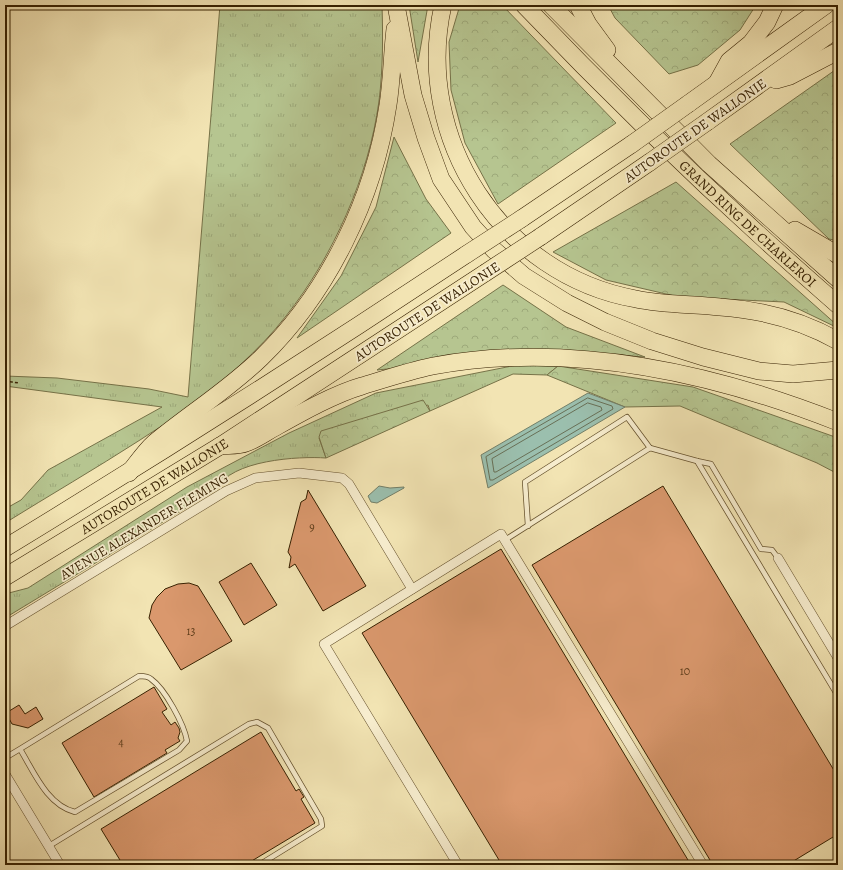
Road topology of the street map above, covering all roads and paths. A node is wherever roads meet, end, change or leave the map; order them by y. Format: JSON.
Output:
{"nodes":[{"id":1,"x":443,"y":5,"type":"edge"},
{"id":2,"x":524,"y":5,"type":"edge"},
{"id":3,"x":551,"y":5,"type":"edge"},
{"id":4,"x":578,"y":5,"type":"edge"},
{"id":5,"x":775,"y":5,"type":"edge"},
{"id":6,"x":826,"y":5,"type":"edge"},
{"id":7,"x":396,"y":7,"type":"edge"},
{"id":8,"x":838,"y":28,"type":"edge"},
{"id":9,"x":838,"y":51,"type":"edge"},
{"id":10,"x":614,"y":68,"type":"junction"},
{"id":11,"x":762,"y":83,"type":"junction"},
{"id":12,"x":716,"y":85,"type":"junction"},
{"id":13,"x":766,"y":216,"type":"junction"},
{"id":14,"x":838,"y":255,"type":"edge"},
{"id":15,"x":838,"y":279,"type":"edge"},
{"id":16,"x":838,"y":305,"type":"edge"},
{"id":17,"x":838,"y":341,"type":"edge"},
{"id":18,"x":838,"y":370,"type":"edge"},
{"id":19,"x":5,"y":381,"type":"edge"},
{"id":20,"x":19,"y":383,"type":"dead end"},
{"id":21,"x":838,"y":422,"type":"edge"},
{"id":22,"x":220,"y":446,"type":"junction"},
{"id":23,"x":650,"y":448,"type":"junction"},
{"id":24,"x":697,"y":461,"type":"junction"},
{"id":25,"x":129,"y":473,"type":"junction"},
{"id":26,"x":528,"y":526,"type":"junction"},
{"id":27,"x":505,"y":540,"type":"junction"},
{"id":28,"x":5,"y":548,"type":"edge"},
{"id":29,"x":778,"y":558,"type":"joint"},
{"id":30,"x":5,"y":577,"type":"edge"},
{"id":31,"x":412,"y":589,"type":"junction"},
{"id":32,"x":5,"y":626,"type":"edge"},
{"id":33,"x":838,"y":658,"type":"edge"},
{"id":34,"x":838,"y":696,"type":"edge"},
{"id":35,"x":20,"y":749,"type":"junction"},
{"id":36,"x":5,"y":758,"type":"edge"},
{"id":37,"x":5,"y":774,"type":"edge"},
{"id":38,"x":49,"y":846,"type":"junction"},
{"id":39,"x":60,"y":865,"type":"edge"},
{"id":40,"x":259,"y":865,"type":"edge"},
{"id":41,"x":458,"y":865,"type":"edge"},
{"id":42,"x":703,"y":865,"type":"edge"}],
"edges":[{"from":1,"to":17,"type":"highway"},
{"from":2,"to":16,"type":"highway","name":"GRAND RING DE CHARLEROI"},
{"from":3,"to":10,"type":"highway","name":"GRAND RING DE CHARLEROI"},
{"from":4,"to":10,"type":"highway"},
{"from":5,"to":12,"type":"highway"},
{"from":6,"to":12,"type":"highway","name":"AUTOROUTE DE WALLONIE"},
{"from":7,"to":18,"type":"highway"},
{"from":7,"to":25,"type":"highway"},
{"from":8,"to":11,"type":"highway","name":"AUTOROUTE DE WALLONIE"},
{"from":9,"to":11,"type":"highway"},
{"from":10,"to":13,"type":"highway","name":"GRAND RING DE CHARLEROI"},
{"from":11,"to":22,"type":"highway","name":"AUTOROUTE DE WALLONIE","bridge":true},
{"from":12,"to":25,"type":"highway","name":"AUTOROUTE DE WALLONIE","bridge":true},
{"from":13,"to":14,"type":"highway"},
{"from":13,"to":15,"type":"highway","name":"GRAND RING DE CHARLEROI"},
{"from":19,"to":20,"type":"path"},
{"from":21,"to":22,"type":"highway"},
{"from":22,"to":30,"type":"highway","name":"AUTOROUTE DE WALLONIE"},
{"from":23,"to":24,"type":"lane"},
{"from":23,"to":26,"type":"lane"},
{"from":23,"to":26,"type":"lane"},
{"from":24,"to":29,"type":"lane"},
{"from":24,"to":34,"type":"lane"},
{"from":25,"to":28,"type":"highway","name":"AUTOROUTE DE WALLONIE"},
{"from":26,"to":27,"type":"lane"},
{"from":27,"to":31,"type":"street"},
{"from":27,"to":42,"type":"street"},
{"from":29,"to":33,"type":"street"},
{"from":31,"to":32,"type":"street","name":"AVENUE ALEXANDER FLEMING"},
{"from":31,"to":41,"type":"street"},
{"from":35,"to":35,"type":"lane"},
{"from":35,"to":36,"type":"lane"},
{"from":37,"to":38,"type":"street"},
{"from":38,"to":39,"type":"street"},
{"from":38,"to":40,"type":"lane"}]}
